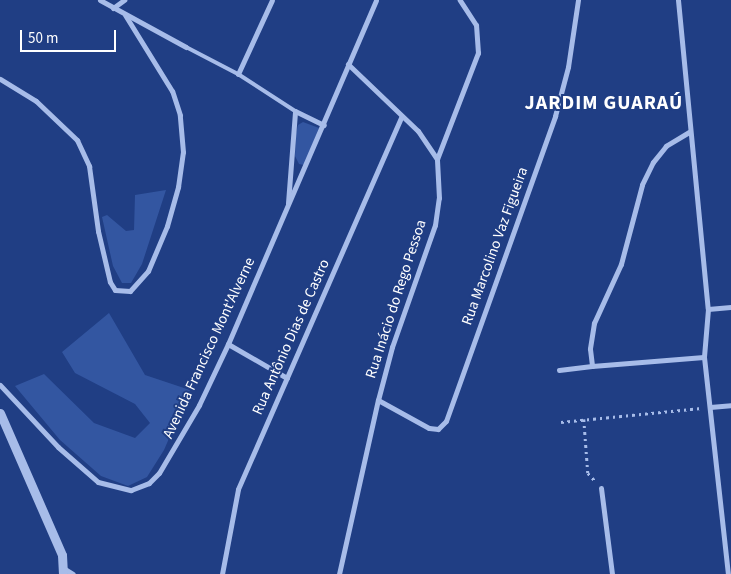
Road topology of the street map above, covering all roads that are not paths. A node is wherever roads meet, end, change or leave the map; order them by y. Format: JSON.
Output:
{"nodes":[{"id":1,"x":100,"y":0,"type":"edge"},
{"id":2,"x":124,"y":0,"type":"edge"},
{"id":3,"x":272,"y":0,"type":"edge"},
{"id":4,"x":376,"y":0,"type":"edge"},
{"id":5,"x":460,"y":0,"type":"edge"},
{"id":6,"x":578,"y":0,"type":"edge"},
{"id":7,"x":678,"y":0,"type":"edge"},
{"id":8,"x":113,"y":8,"type":"junction"},
{"id":9,"x":125,"y":15,"type":"junction"},
{"id":10,"x":186,"y":48,"type":"joint"},
{"id":11,"x":348,"y":64,"type":"junction"},
{"id":12,"x":238,"y":74,"type":"junction"},
{"id":13,"x":0,"y":79,"type":"edge"},
{"id":14,"x":295,"y":111,"type":"junction"},
{"id":15,"x":402,"y":116,"type":"junction"},
{"id":16,"x":324,"y":125,"type":"junction"},
{"id":17,"x":688,"y":132,"type":"junction"},
{"id":18,"x":437,"y":159,"type":"junction"},
{"id":19,"x":287,"y":210,"type":"junction"},
{"id":20,"x":731,"y":307,"type":"edge"},
{"id":21,"x":708,"y":309,"type":"junction"},
{"id":22,"x":228,"y":344,"type":"junction"},
{"id":23,"x":704,"y":357,"type":"junction"},
{"id":24,"x":592,"y":366,"type":"junction"},
{"id":25,"x":559,"y":370,"type":"dead end"},
{"id":26,"x":287,"y":378,"type":"junction"},
{"id":27,"x":0,"y":385,"type":"edge"},
{"id":28,"x":378,"y":400,"type":"junction"},
{"id":29,"x":731,"y":405,"type":"edge"},
{"id":30,"x":710,"y":407,"type":"junction"},
{"id":31,"x":0,"y":413,"type":"edge"},
{"id":32,"x":601,"y":488,"type":"road end"},
{"id":33,"x":64,"y":571,"type":"edge"},
{"id":34,"x":73,"y":574,"type":"edge"},
{"id":35,"x":222,"y":574,"type":"edge"},
{"id":36,"x":339,"y":574,"type":"edge"},
{"id":37,"x":612,"y":574,"type":"edge"},
{"id":38,"x":728,"y":574,"type":"edge"}],
"edges":[{"from":1,"to":8,"type":"street"},
{"from":2,"to":8,"type":"street"},
{"from":3,"to":12,"type":"street"},
{"from":4,"to":11,"type":"street","name":"Avenida Francisco Mont'Alverne"},
{"from":5,"to":18,"type":"street"},
{"from":6,"to":28,"type":"street","name":"Rua Marcolino Vaz Figueira"},
{"from":7,"to":17,"type":"street"},
{"from":8,"to":9,"type":"street"},
{"from":9,"to":10,"type":"street"},
{"from":9,"to":13,"type":"street"},
{"from":10,"to":12,"type":"lane"},
{"from":11,"to":15,"type":"street"},
{"from":11,"to":16,"type":"street","name":"Avenida Francisco Mont'Alverne"},
{"from":12,"to":14,"type":"lane"},
{"from":14,"to":16,"type":"street"},
{"from":14,"to":19,"type":"street"},
{"from":15,"to":18,"type":"street"},
{"from":15,"to":26,"type":"street","name":"Rua Antônio Dias de Castro"},
{"from":16,"to":19,"type":"street","name":"Avenida Francisco Mont'Alverne"},
{"from":17,"to":21,"type":"street"},
{"from":17,"to":24,"type":"street"},
{"from":18,"to":28,"type":"street","name":"Rua Inácio do Rego Pessoa"},
{"from":19,"to":22,"type":"street","name":"Avenida Francisco Mont'Alverne"},
{"from":20,"to":21,"type":"street"},
{"from":21,"to":23,"type":"street"},
{"from":22,"to":26,"type":"street"},
{"from":22,"to":27,"type":"street","name":"Avenida Francisco Mont'Alverne"},
{"from":23,"to":24,"type":"street"},
{"from":23,"to":30,"type":"street"},
{"from":24,"to":25,"type":"street"},
{"from":26,"to":35,"type":"street","name":"Rua Antônio Dias de Castro"},
{"from":28,"to":36,"type":"street","name":"Rua Inácio do Rego Pessoa"},
{"from":29,"to":30,"type":"street"},
{"from":30,"to":38,"type":"street"},
{"from":31,"to":33,"type":"street"},
{"from":32,"to":37,"type":"street"},
{"from":33,"to":34,"type":"street"}]}
